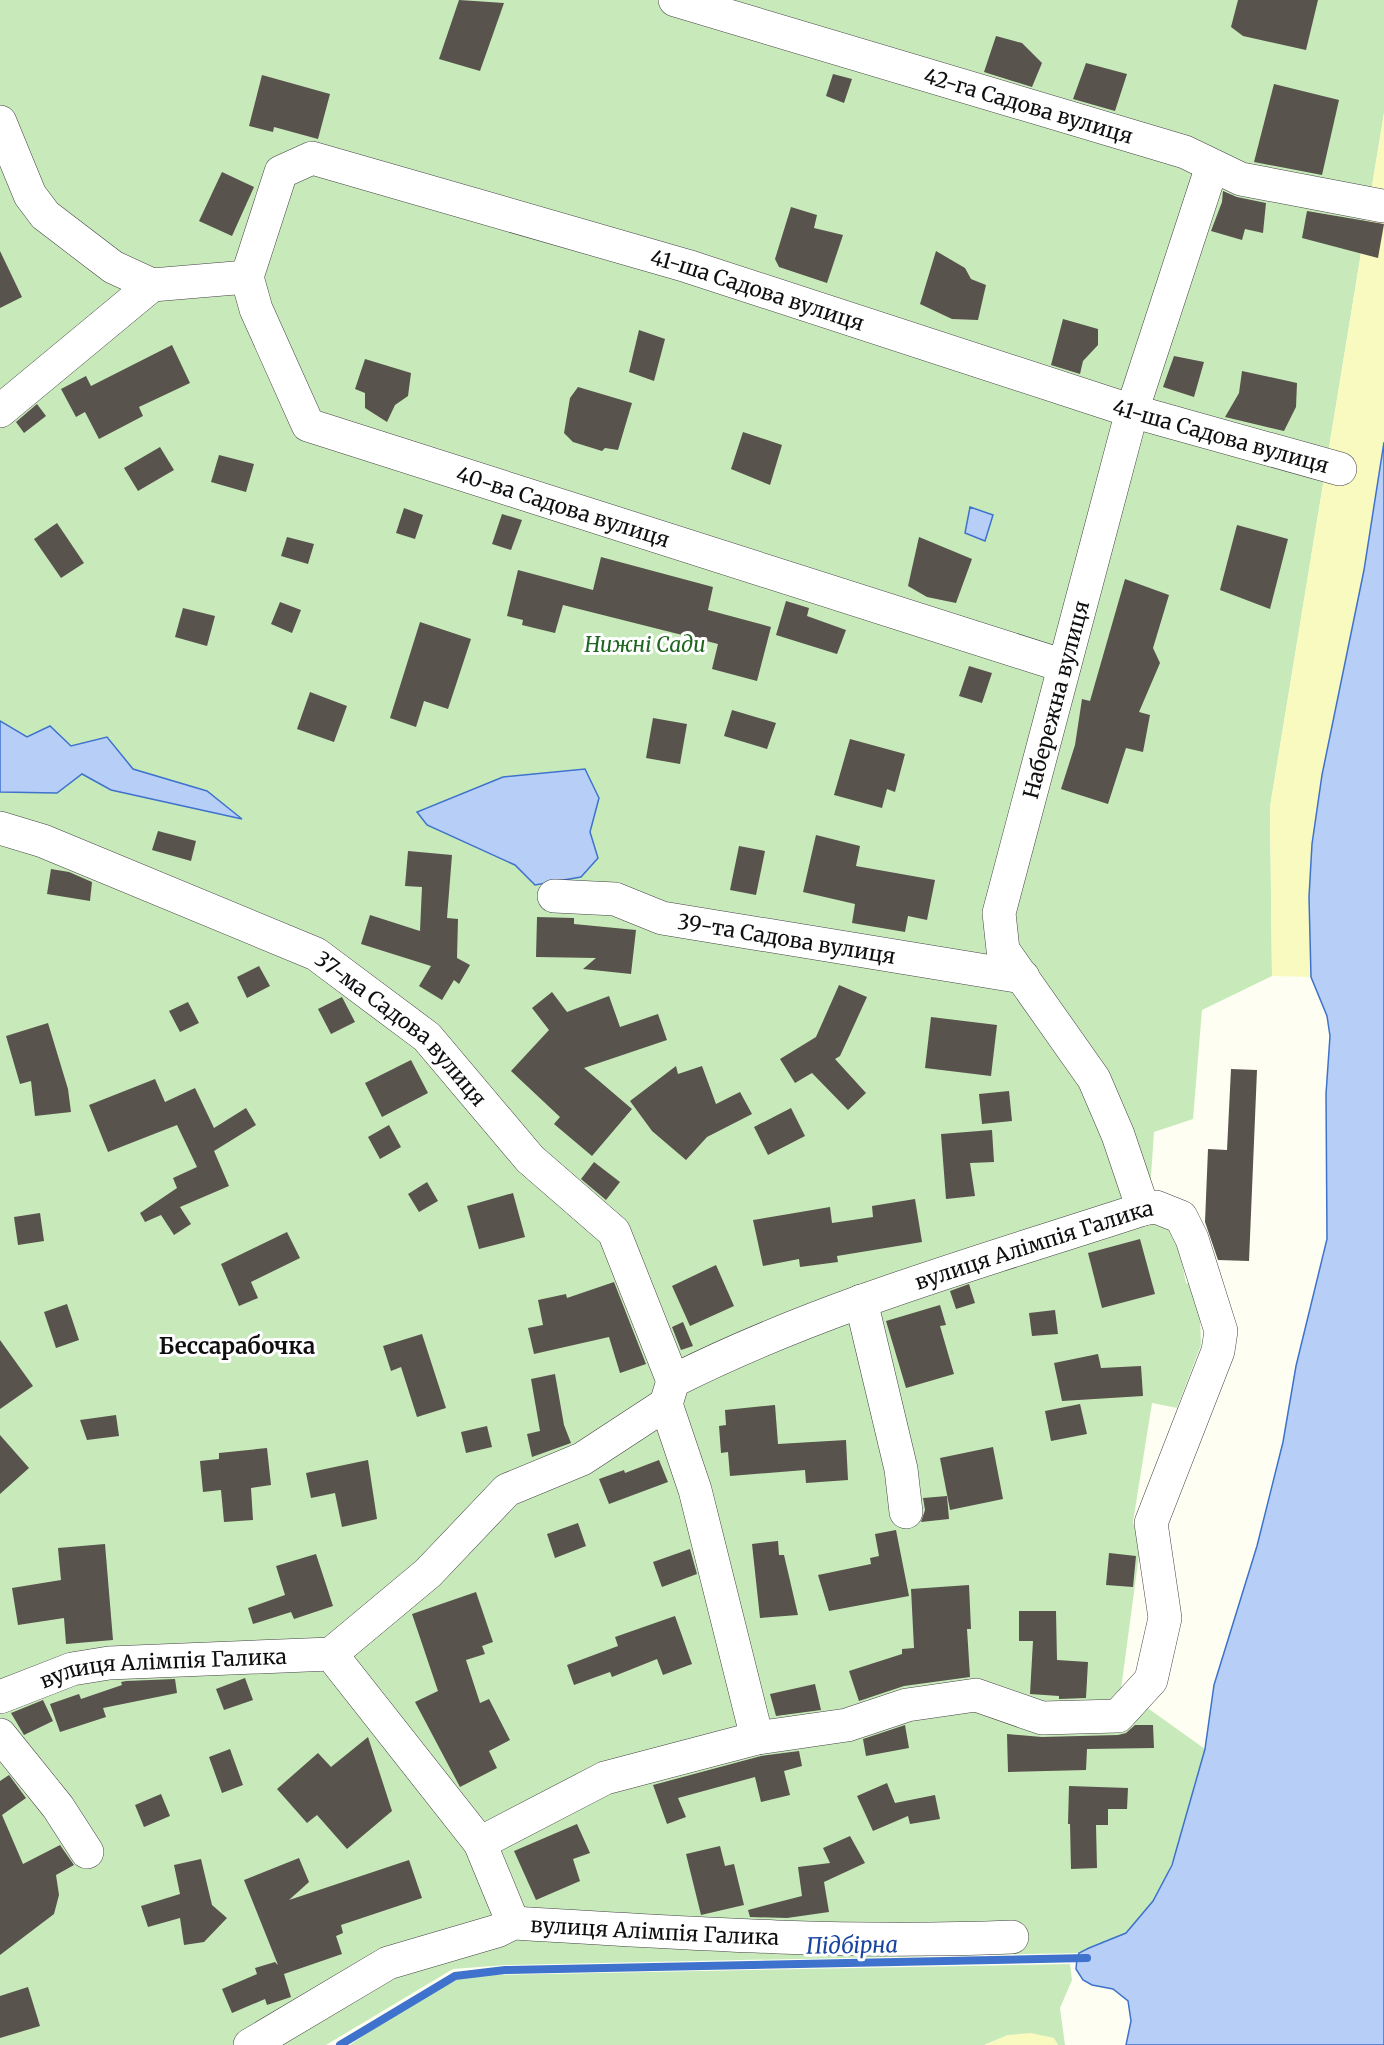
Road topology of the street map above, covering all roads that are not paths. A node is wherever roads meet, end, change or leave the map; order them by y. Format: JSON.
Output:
{"nodes":[{"id":1,"x":675,"y":0,"type":"edge"},
{"id":2,"x":0,"y":122,"type":"edge"},
{"id":3,"x":1212,"y":166,"type":"junction"},
{"id":4,"x":1383,"y":206,"type":"edge"},
{"id":5,"x":247,"y":277,"type":"junction"},
{"id":6,"x":152,"y":285,"type":"junction"},
{"id":7,"x":0,"y":411,"type":"edge"},
{"id":8,"x":1132,"y":411,"type":"junction"},
{"id":9,"x":1340,"y":469,"type":"dead end"},
{"id":10,"x":1064,"y":666,"type":"junction"},
{"id":11,"x":0,"y":828,"type":"edge"},
{"id":12,"x":554,"y":896,"type":"dead end"},
{"id":13,"x":1023,"y":977,"type":"junction"},
{"id":14,"x":1143,"y":1209,"type":"junction"},
{"id":15,"x":861,"y":1301,"type":"junction"},
{"id":16,"x":669,"y":1392,"type":"junction"},
{"id":17,"x":906,"y":1512,"type":"dead end"},
{"id":18,"x":331,"y":1654,"type":"junction"},
{"id":19,"x":0,"y":1697,"type":"edge"},
{"id":20,"x":0,"y":1735,"type":"edge"},
{"id":21,"x":757,"y":1738,"type":"junction"},
{"id":22,"x":480,"y":1843,"type":"junction"},
{"id":23,"x":87,"y":1852,"type":"dead end"},
{"id":24,"x":513,"y":1923,"type":"junction"},
{"id":25,"x":1012,"y":1937,"type":"dead end"},
{"id":26,"x":250,"y":2045,"type":"edge"}],
"edges":[{"from":1,"to":3,"type":"street","name":"42-га Садова вулиця"},
{"from":2,"to":6,"type":"street"},
{"from":3,"to":4,"type":"street","name":"42-га Садова вулиця"},
{"from":3,"to":8,"type":"street","name":"Набережна вулиця"},
{"from":5,"to":6,"type":"street"},
{"from":5,"to":8,"type":"street","name":"41-ша Садова вулиця"},
{"from":5,"to":10,"type":"street","name":"40-ва Садова вулиця"},
{"from":6,"to":7,"type":"street"},
{"from":8,"to":9,"type":"street","name":"41-ша Садова вулиця"},
{"from":8,"to":10,"type":"street","name":"Набережна вулиця"},
{"from":10,"to":13,"type":"street","name":"Набережна вулиця"},
{"from":11,"to":16,"type":"street","name":"37-ма Садова вулиця"},
{"from":12,"to":13,"type":"street","name":"39-та Садова вулиця"},
{"from":13,"to":14,"type":"street","name":"Набережна вулиця"},
{"from":14,"to":15,"type":"street","name":"вулиця Алімпія Галика"},
{"from":14,"to":21,"type":"street","name":"вулиця Алімпія Галика"},
{"from":15,"to":16,"type":"street","name":"вулиця Алімпія Галика"},
{"from":15,"to":17,"type":"street"},
{"from":16,"to":18,"type":"street","name":"вулиця Алімпія Галика"},
{"from":16,"to":21,"type":"street"},
{"from":18,"to":19,"type":"street","name":"вулиця Алімпія Галика"},
{"from":18,"to":22,"type":"street","name":"вулиця Алімпія Галика"},
{"from":20,"to":23,"type":"street"},
{"from":21,"to":22,"type":"street","name":"вулиця Алімпія Галика"},
{"from":22,"to":24,"type":"street","name":"вулиця Алімпія Галика"},
{"from":24,"to":25,"type":"street","name":"вулиця Алімпія Галика"},
{"from":24,"to":26,"type":"street","name":"вулиця Алімпія Галика"}]}
